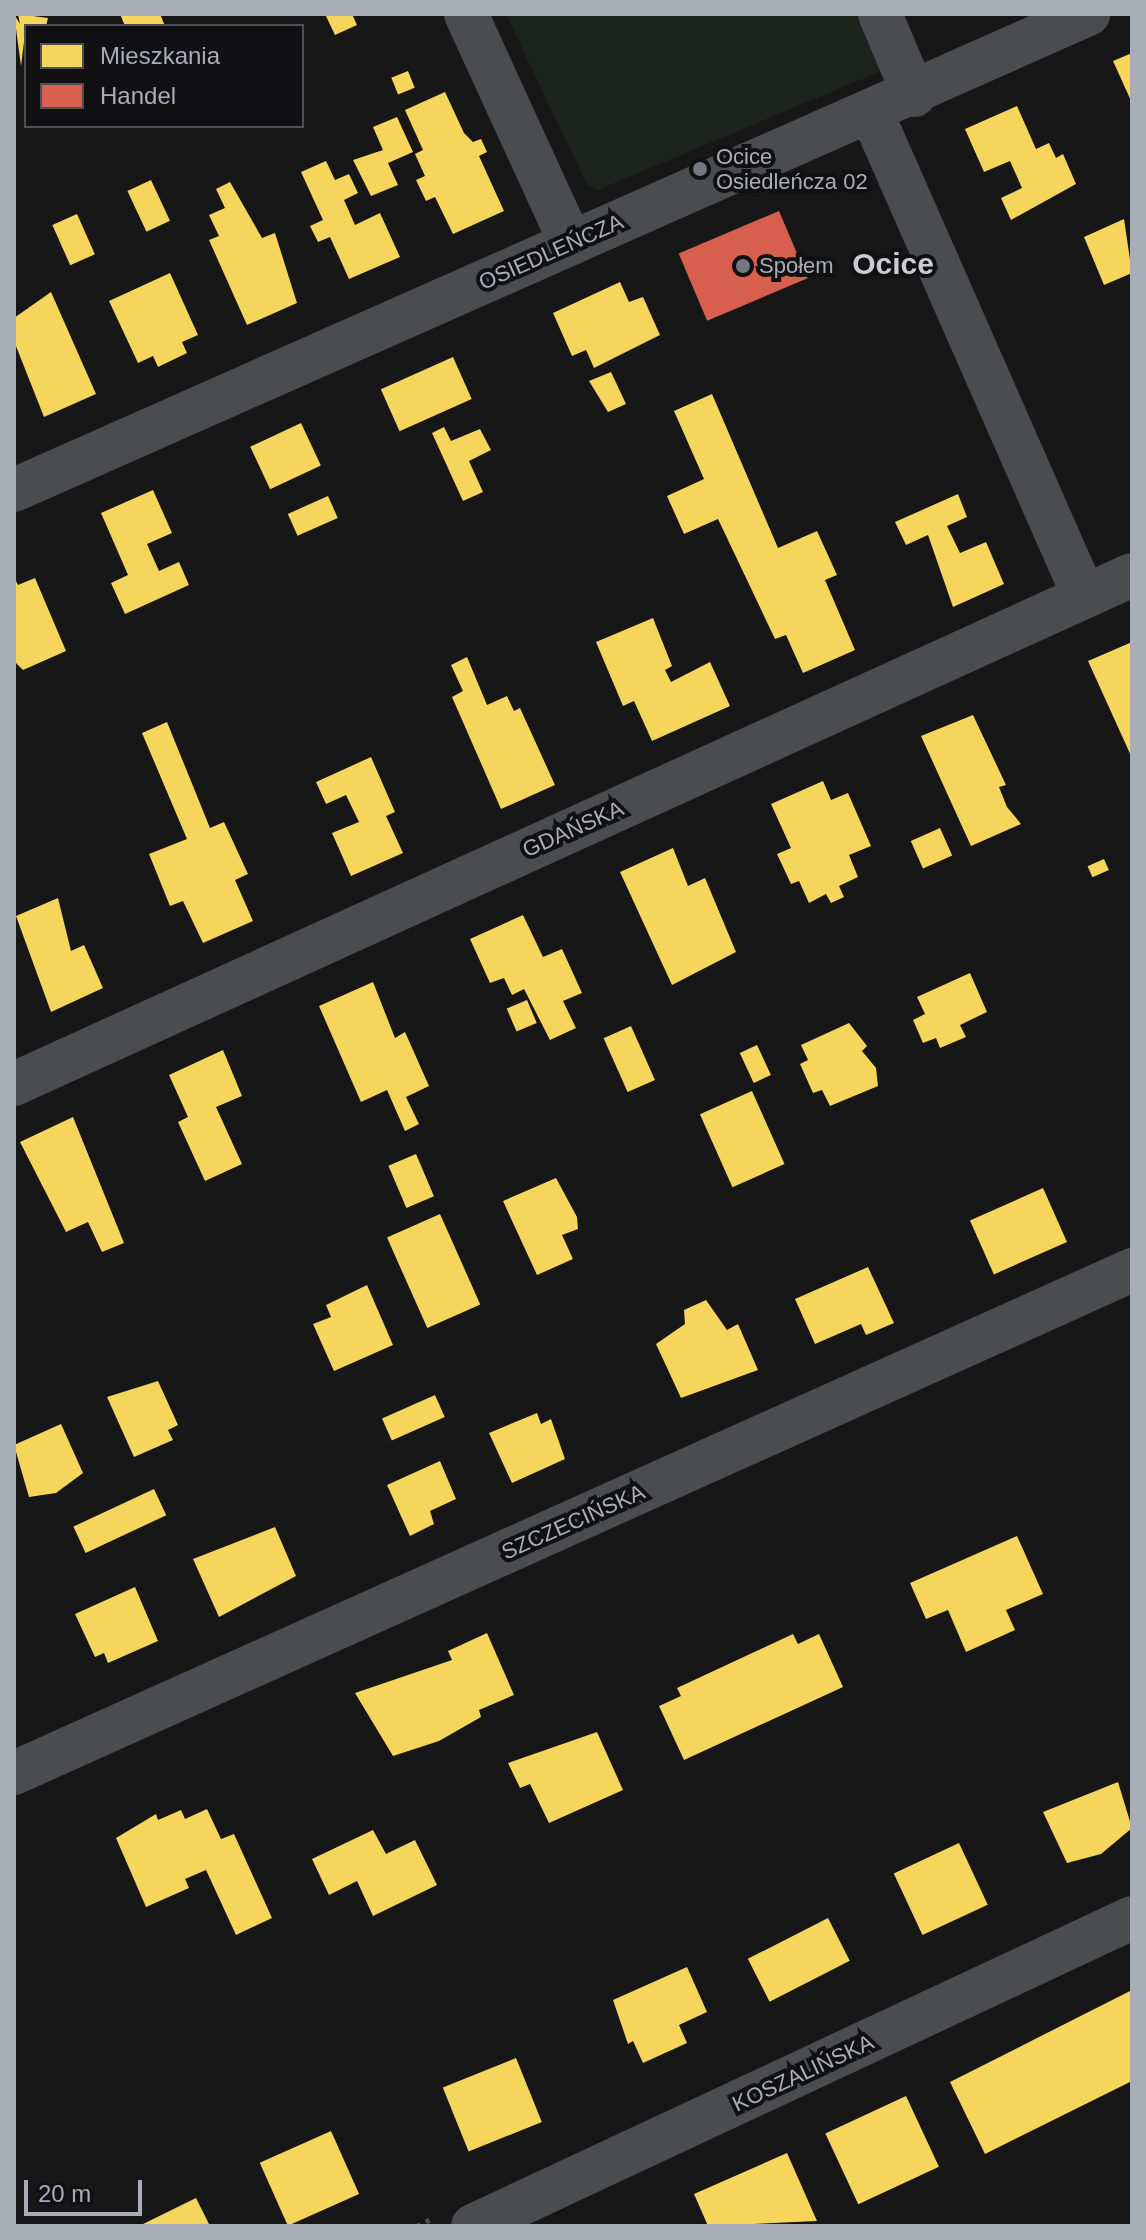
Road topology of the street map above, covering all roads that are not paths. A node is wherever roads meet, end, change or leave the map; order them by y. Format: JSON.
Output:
{"nodes":[{"id":1,"x":466,"y":14,"type":"edge"},
{"id":2,"x":880,"y":14,"type":"edge"},
{"id":3,"x":1088,"y":14,"type":"edge"},
{"id":4,"x":914,"y":95,"type":"junction"},
{"id":5,"x":872,"y":114,"type":"junction"},
{"id":6,"x":571,"y":243,"type":"junction"},
{"id":7,"x":14,"y":490,"type":"edge"},
{"id":8,"x":1132,"y":575,"type":"edge"},
{"id":9,"x":1084,"y":596,"type":"junction"},
{"id":10,"x":14,"y":1084,"type":"edge"},
{"id":11,"x":1132,"y":1270,"type":"edge"},
{"id":12,"x":14,"y":1773,"type":"edge"},
{"id":13,"x":1132,"y":1918,"type":"edge"},
{"id":14,"x":473,"y":2226,"type":"edge"}],
"edges":[{"from":1,"to":6,"type":"street"},
{"from":2,"to":4,"type":"street"},
{"from":3,"to":4,"type":"street","name":"OSIEDLEŃCZA"},
{"from":4,"to":5,"type":"street","name":"OSIEDLEŃCZA"},
{"from":5,"to":6,"type":"street","name":"OSIEDLEŃCZA"},
{"from":5,"to":9,"type":"street"},
{"from":6,"to":7,"type":"street","name":"OSIEDLEŃCZA"},
{"from":8,"to":9,"type":"street","name":"GDAŃSKA"},
{"from":9,"to":10,"type":"street","name":"GDAŃSKA"},
{"from":11,"to":12,"type":"street","name":"SZCZECIŃSKA"},
{"from":13,"to":14,"type":"street","name":"KOSZALIŃSKA"}]}
